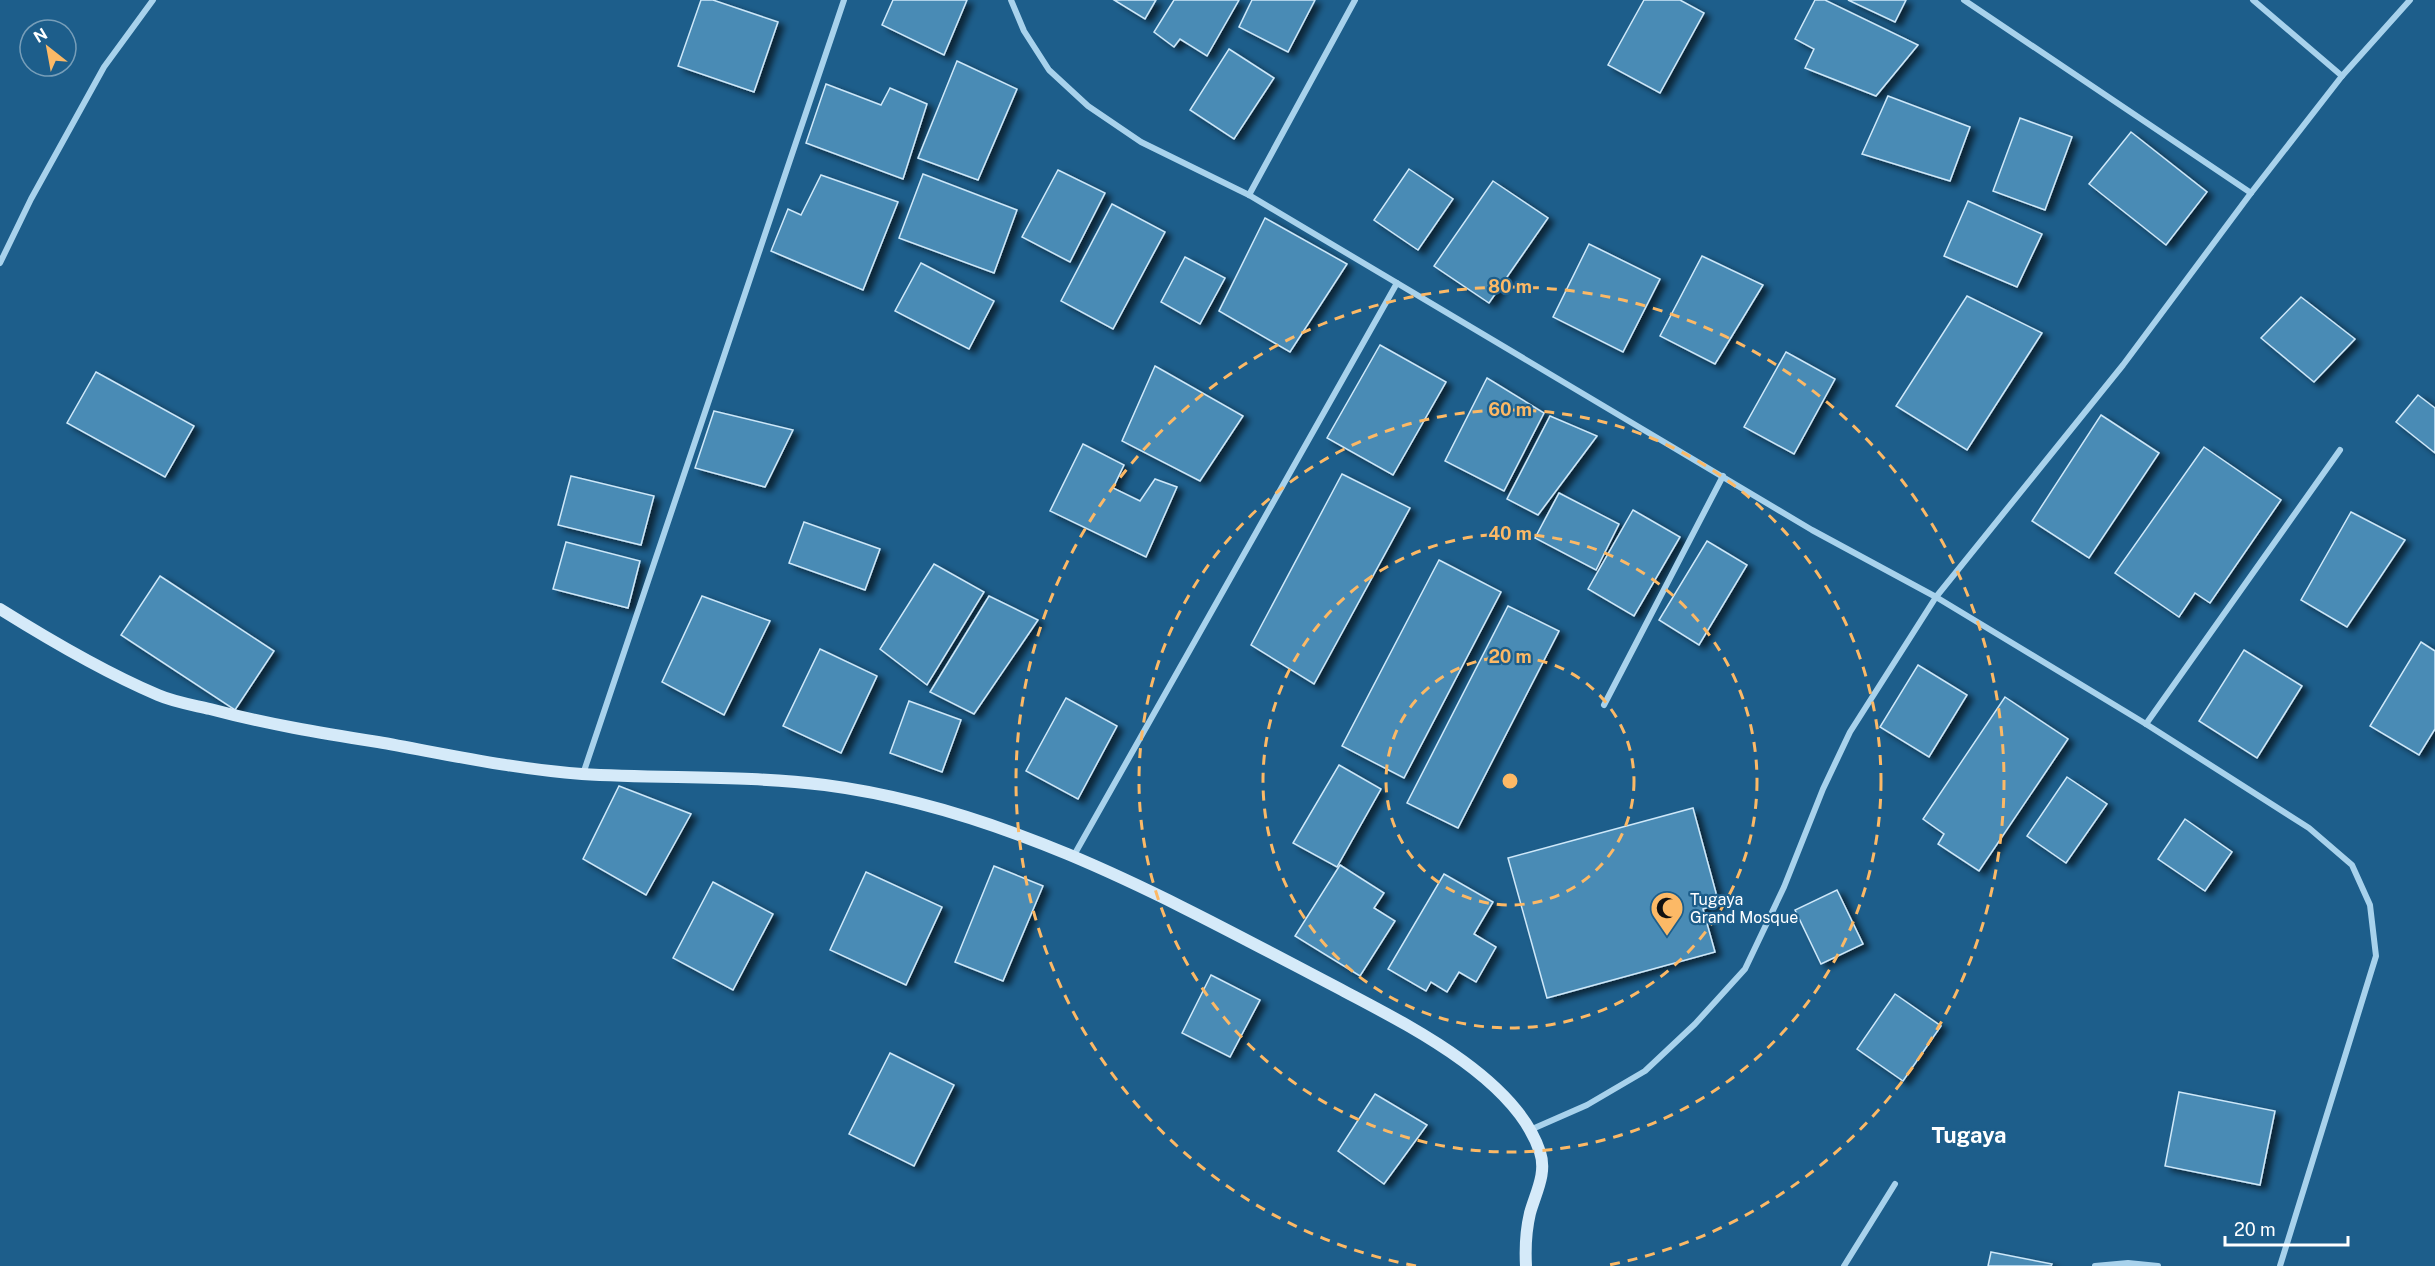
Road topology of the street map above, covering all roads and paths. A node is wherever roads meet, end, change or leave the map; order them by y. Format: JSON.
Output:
{"nodes":[{"id":1,"x":153,"y":0,"type":"edge"},
{"id":2,"x":844,"y":0,"type":"edge"},
{"id":3,"x":1011,"y":0,"type":"edge"},
{"id":4,"x":1355,"y":0,"type":"edge"},
{"id":5,"x":1964,"y":0,"type":"edge"},
{"id":6,"x":2253,"y":0,"type":"edge"},
{"id":7,"x":2410,"y":0,"type":"edge"},
{"id":8,"x":2342,"y":76,"type":"junction"},
{"id":9,"x":2251,"y":193,"type":"junction"},
{"id":10,"x":1249,"y":195,"type":"junction"},
{"id":11,"x":0,"y":263,"type":"edge"},
{"id":12,"x":1397,"y":283,"type":"junction"},
{"id":13,"x":2340,"y":450,"type":"dead end"},
{"id":14,"x":1723,"y":476,"type":"junction"},
{"id":15,"x":1936,"y":597,"type":"junction"},
{"id":16,"x":0,"y":609,"type":"edge"},
{"id":17,"x":1604,"y":705,"type":"dead end"},
{"id":18,"x":2146,"y":724,"type":"junction"},
{"id":19,"x":583,"y":774,"type":"junction"},
{"id":20,"x":1072,"y":858,"type":"junction"},
{"id":21,"x":1530,"y":1130,"type":"junction"},
{"id":22,"x":1895,"y":1184,"type":"dead end"},
{"id":23,"x":1526,"y":1266,"type":"edge"},
{"id":24,"x":1844,"y":1266,"type":"edge"},
{"id":25,"x":2095,"y":1266,"type":"edge"},
{"id":26,"x":2158,"y":1266,"type":"edge"},
{"id":27,"x":2280,"y":1266,"type":"edge"}],
"edges":[{"from":1,"to":11,"type":"street"},
{"from":2,"to":19,"type":"street"},
{"from":3,"to":10,"type":"street"},
{"from":4,"to":10,"type":"street"},
{"from":5,"to":9,"type":"street"},
{"from":6,"to":8,"type":"street"},
{"from":7,"to":8,"type":"street"},
{"from":8,"to":9,"type":"street"},
{"from":9,"to":15,"type":"street"},
{"from":10,"to":12,"type":"street"},
{"from":12,"to":14,"type":"street"},
{"from":12,"to":20,"type":"street"},
{"from":13,"to":18,"type":"street"},
{"from":14,"to":15,"type":"street"},
{"from":14,"to":17,"type":"street"},
{"from":15,"to":18,"type":"street"},
{"from":15,"to":21,"type":"street"},
{"from":16,"to":19,"type":"street"},
{"from":18,"to":27,"type":"street"},
{"from":19,"to":20,"type":"street"},
{"from":20,"to":21,"type":"street"},
{"from":21,"to":23,"type":"street"},
{"from":22,"to":24,"type":"street"},
{"from":25,"to":26,"type":"street"}]}
